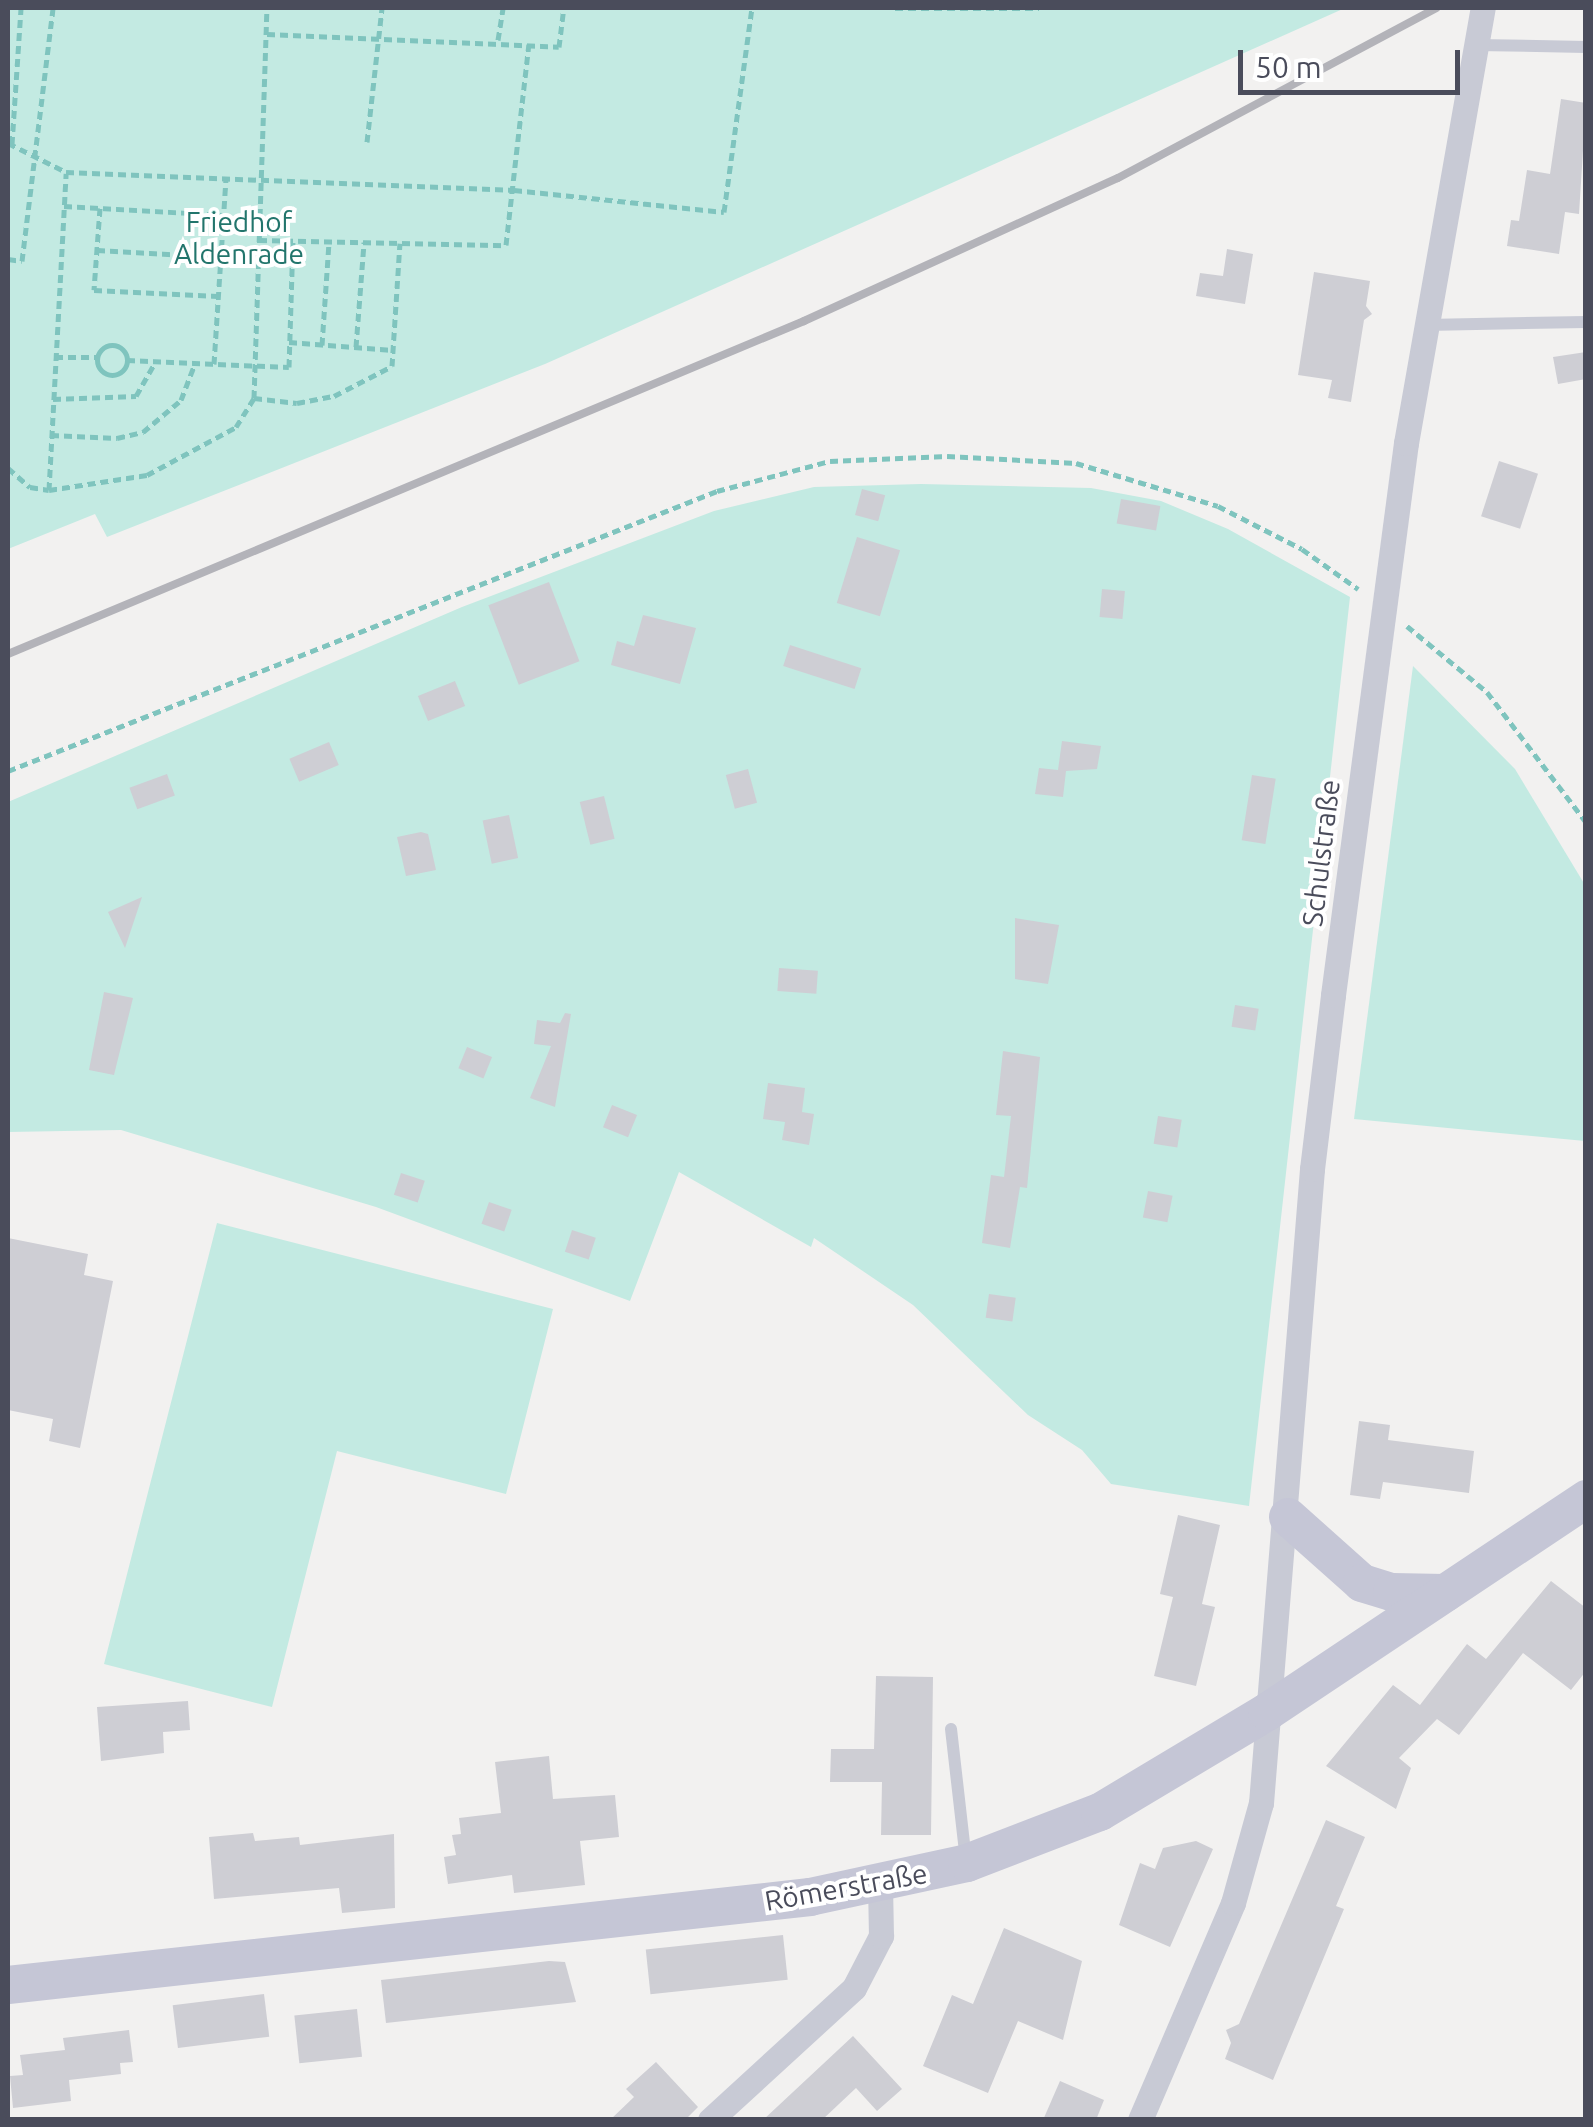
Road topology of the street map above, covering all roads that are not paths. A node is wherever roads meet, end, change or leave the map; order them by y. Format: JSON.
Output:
{"nodes":[{"id":1,"x":1483,"y":8,"type":"edge"},
{"id":2,"x":1476,"y":46,"type":"junction"},
{"id":3,"x":1586,"y":47,"type":"edge"},
{"id":4,"x":1586,"y":322,"type":"edge"},
{"id":5,"x":1426,"y":325,"type":"junction"},
{"id":6,"x":1586,"y":1499,"type":"edge"},
{"id":7,"x":1288,"y":1517,"type":"junction"},
{"id":8,"x":1446,"y":1593,"type":"junction"},
{"id":9,"x":1267,"y":1712,"type":"junction"},
{"id":10,"x":952,"y":1729,"type":"dead end"},
{"id":11,"x":967,"y":1863,"type":"junction"},
{"id":12,"x":880,"y":1884,"type":"junction"},
{"id":13,"x":8,"y":1985,"type":"edge"},
{"id":14,"x":710,"y":2120,"type":"edge"},
{"id":15,"x":1140,"y":2120,"type":"edge"}],
"edges":[{"from":1,"to":2,"type":"street","name":"Schulstraße"},
{"from":2,"to":3,"type":"lane"},
{"from":2,"to":5,"type":"street","name":"Schulstraße"},
{"from":4,"to":5,"type":"lane"},
{"from":5,"to":7,"type":"street","name":"Schulstraße"},
{"from":6,"to":8,"type":"street","name":"Römerstraße"},
{"from":7,"to":8,"type":"street"},
{"from":7,"to":9,"type":"street","name":"Schulstraße"},
{"from":8,"to":9,"type":"street","name":"Römerstraße"},
{"from":9,"to":11,"type":"street","name":"Römerstraße"},
{"from":9,"to":15,"type":"street","name":"Schulstraße"},
{"from":10,"to":11,"type":"lane"},
{"from":11,"to":12,"type":"street","name":"Römerstraße"},
{"from":12,"to":13,"type":"street","name":"Römerstraße"},
{"from":12,"to":14,"type":"street"}]}
